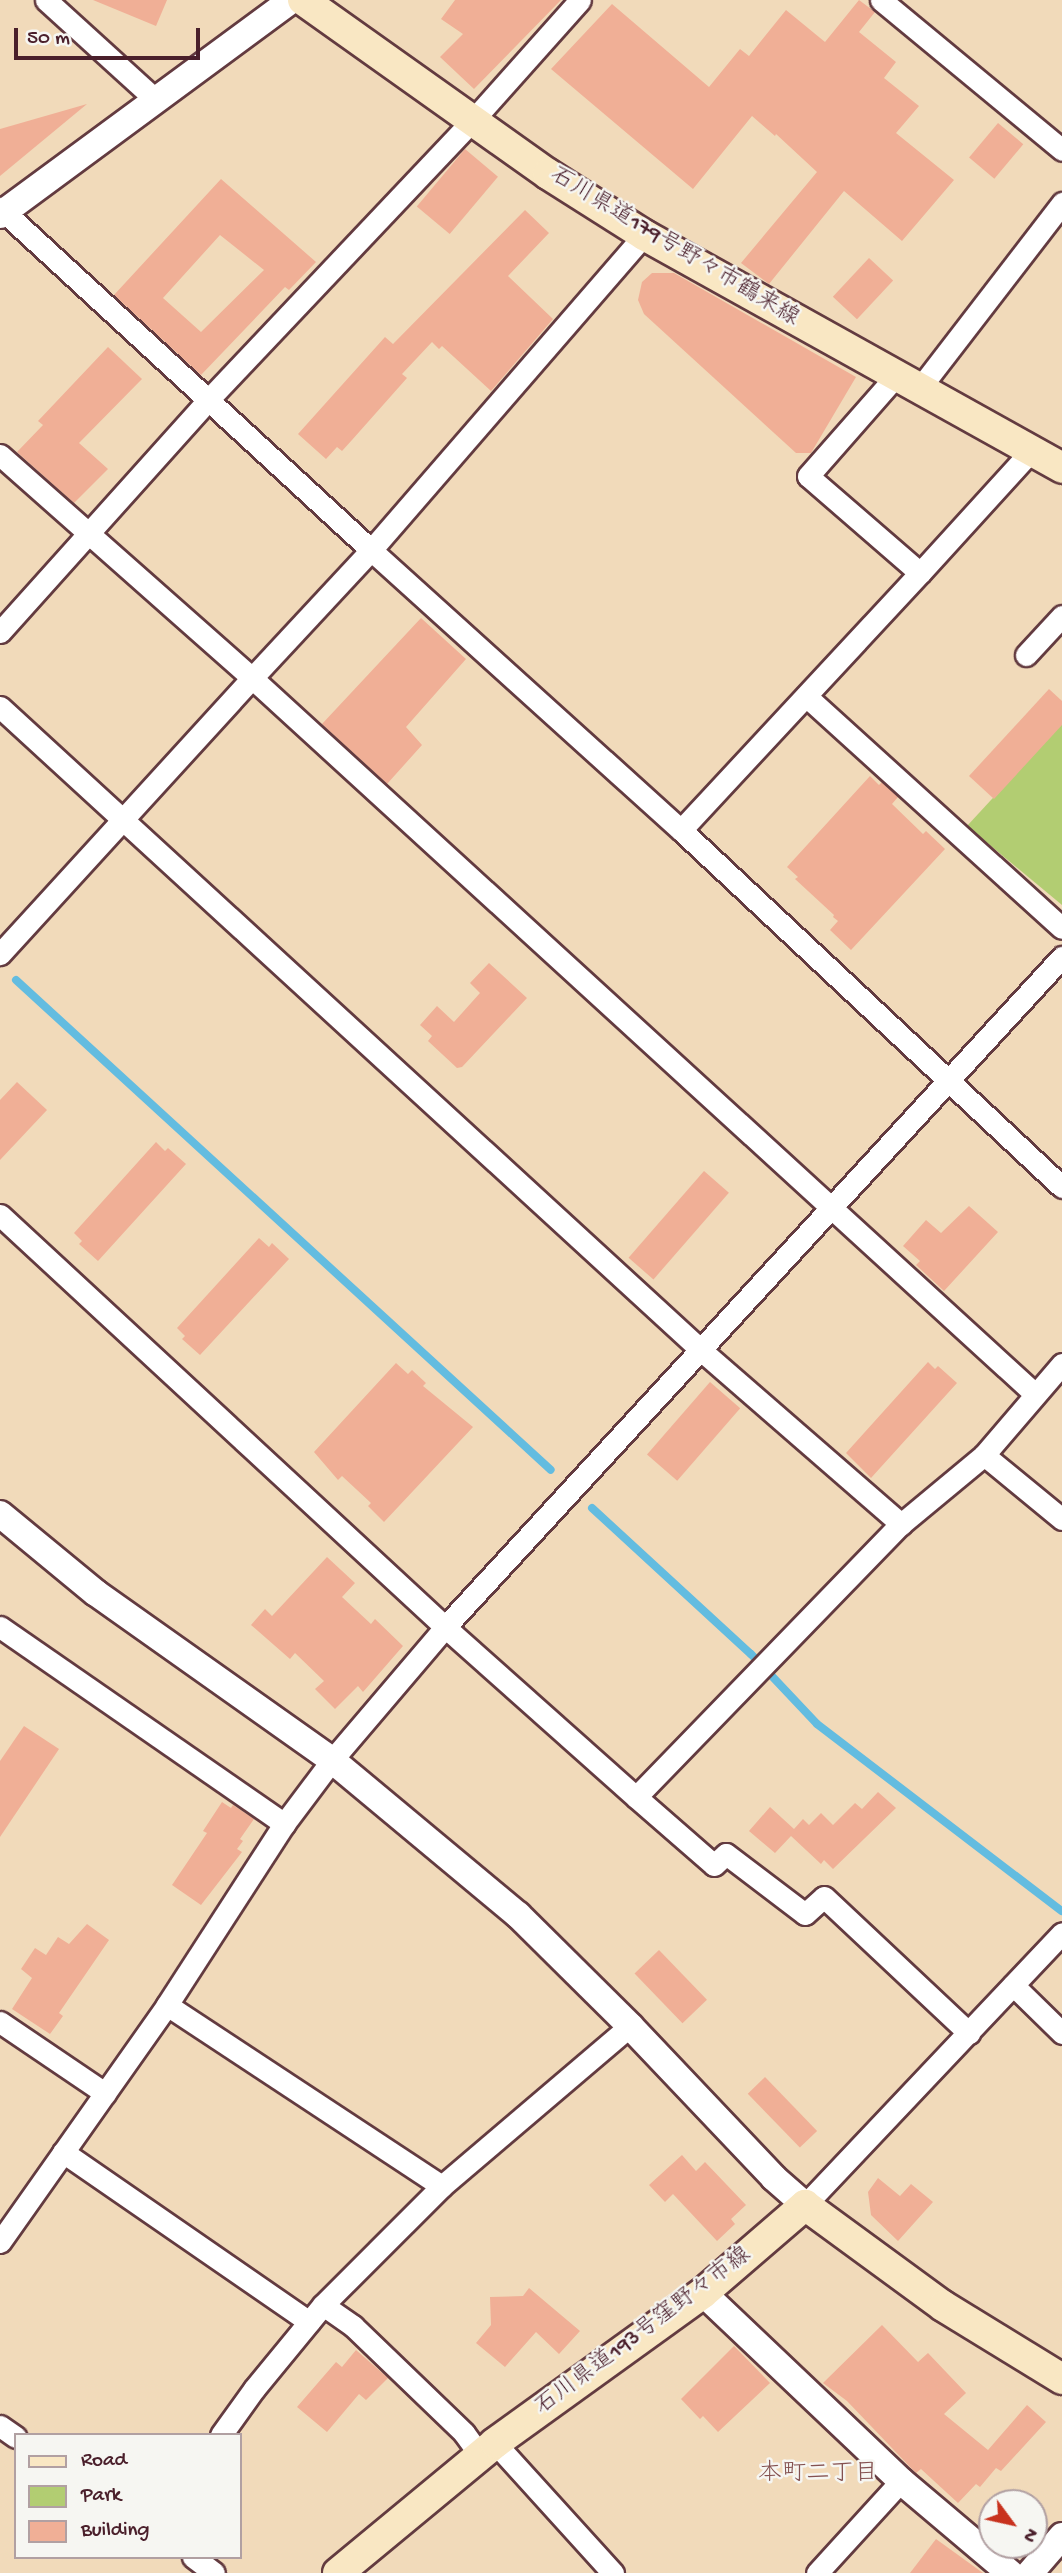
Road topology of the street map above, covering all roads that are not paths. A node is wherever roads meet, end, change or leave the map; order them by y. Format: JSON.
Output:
{"nodes":[{"id":1,"x":46,"y":0,"type":"edge"},
{"id":2,"x":292,"y":0,"type":"edge"},
{"id":3,"x":303,"y":0,"type":"edge"},
{"id":4,"x":580,"y":0,"type":"edge"},
{"id":5,"x":881,"y":0,"type":"edge"},
{"id":6,"x":156,"y":100,"type":"junction"},
{"id":7,"x":474,"y":119,"type":"junction"},
{"id":8,"x":1062,"y":150,"type":"edge"},
{"id":9,"x":1062,"y":202,"type":"edge"},
{"id":10,"x":1,"y":212,"type":"edge"},
{"id":11,"x":645,"y":235,"type":"junction"},
{"id":12,"x":908,"y":382,"type":"junction"},
{"id":13,"x":208,"y":400,"type":"junction"},
{"id":14,"x":1031,"y":451,"type":"junction"},
{"id":15,"x":0,"y":456,"type":"edge"},
{"id":16,"x":1062,"y":468,"type":"edge"},
{"id":17,"x":88,"y":537,"type":"junction"},
{"id":18,"x":371,"y":550,"type":"junction"},
{"id":19,"x":920,"y":573,"type":"junction"},
{"id":20,"x":1062,"y":616,"type":"edge"},
{"id":21,"x":0,"y":632,"type":"edge"},
{"id":22,"x":1026,"y":655,"type":"dead end"},
{"id":23,"x":252,"y":678,"type":"junction"},
{"id":24,"x":806,"y":696,"type":"junction"},
{"id":25,"x":0,"y":707,"type":"edge"},
{"id":26,"x":122,"y":819,"type":"junction"},
{"id":27,"x":681,"y":830,"type":"junction"},
{"id":28,"x":1062,"y":928,"type":"edge"},
{"id":29,"x":0,"y":954,"type":"edge"},
{"id":30,"x":1062,"y":957,"type":"edge"},
{"id":31,"x":948,"y":1081,"type":"junction"},
{"id":32,"x":1062,"y":1187,"type":"edge"},
{"id":33,"x":830,"y":1208,"type":"junction"},
{"id":34,"x":0,"y":1215,"type":"edge"},
{"id":35,"x":702,"y":1351,"type":"junction"},
{"id":36,"x":1062,"y":1364,"type":"edge"},
{"id":37,"x":1035,"y":1394,"type":"junction"},
{"id":38,"x":984,"y":1455,"type":"junction"},
{"id":39,"x":0,"y":1514,"type":"edge"},
{"id":40,"x":1062,"y":1519,"type":"edge"},
{"id":41,"x":901,"y":1524,"type":"junction"},
{"id":42,"x":445,"y":1627,"type":"junction"},
{"id":43,"x":0,"y":1628,"type":"edge"},
{"id":44,"x":332,"y":1760,"type":"junction"},
{"id":45,"x":636,"y":1797,"type":"junction"},
{"id":46,"x":284,"y":1824,"type":"junction"},
{"id":47,"x":1060,"y":1935,"type":"edge"},
{"id":48,"x":1013,"y":1985,"type":"junction"},
{"id":49,"x":167,"y":2005,"type":"junction"},
{"id":50,"x":0,"y":2022,"type":"edge"},
{"id":51,"x":630,"y":2026,"type":"junction"},
{"id":52,"x":969,"y":2033,"type":"junction"},
{"id":53,"x":1062,"y":2033,"type":"edge"},
{"id":54,"x":105,"y":2092,"type":"junction"},
{"id":55,"x":63,"y":2152,"type":"junction"},
{"id":56,"x":442,"y":2186,"type":"junction"},
{"id":57,"x":805,"y":2205,"type":"junction"},
{"id":58,"x":0,"y":2242,"type":"edge"},
{"id":59,"x":703,"y":2293,"type":"junction"},
{"id":60,"x":323,"y":2305,"type":"junction"},
{"id":61,"x":309,"y":2322,"type":"junction"},
{"id":62,"x":1062,"y":2379,"type":"edge"},
{"id":63,"x":224,"y":2433,"type":"edge"},
{"id":64,"x":488,"y":2449,"type":"junction"},
{"id":65,"x":901,"y":2481,"type":"junction"},
{"id":66,"x":1062,"y":2536,"type":"edge"},
{"id":67,"x":196,"y":2559,"type":"edge"},
{"id":68,"x":214,"y":2573,"type":"edge"},
{"id":69,"x":338,"y":2573,"type":"edge"},
{"id":70,"x":613,"y":2573,"type":"edge"},
{"id":71,"x":817,"y":2573,"type":"edge"},
{"id":72,"x":1010,"y":2573,"type":"edge"},
{"id":73,"x":1030,"y":2573,"type":"edge"}],
"edges":[{"from":1,"to":6,"type":"street"},
{"from":2,"to":6,"type":"street"},
{"from":3,"to":7,"type":"main road","name":"石川県道179号野々市鶴来線"},
{"from":4,"to":7,"type":"street"},
{"from":5,"to":8,"type":"street"},
{"from":6,"to":10,"type":"street"},
{"from":7,"to":11,"type":"main road","name":"石川県道179号野々市鶴来線"},
{"from":7,"to":13,"type":"street"},
{"from":9,"to":12,"type":"street"},
{"from":10,"to":13,"type":"street"},
{"from":11,"to":12,"type":"main road","name":"石川県道179号野々市鶴来線"},
{"from":11,"to":18,"type":"street"},
{"from":12,"to":14,"type":"main road","name":"石川県道179号野々市鶴来線"},
{"from":12,"to":19,"type":"street"},
{"from":13,"to":17,"type":"street"},
{"from":13,"to":18,"type":"street"},
{"from":14,"to":16,"type":"main road","name":"石川県道179号野々市鶴来線"},
{"from":14,"to":19,"type":"street"},
{"from":15,"to":17,"type":"street"},
{"from":17,"to":21,"type":"street"},
{"from":17,"to":23,"type":"street"},
{"from":18,"to":23,"type":"street"},
{"from":18,"to":27,"type":"street"},
{"from":19,"to":24,"type":"street"},
{"from":20,"to":22,"type":"street"},
{"from":23,"to":26,"type":"street"},
{"from":23,"to":33,"type":"street"},
{"from":24,"to":27,"type":"street"},
{"from":24,"to":28,"type":"street"},
{"from":25,"to":26,"type":"street"},
{"from":26,"to":29,"type":"street"},
{"from":26,"to":35,"type":"street"},
{"from":27,"to":31,"type":"street"},
{"from":30,"to":31,"type":"street"},
{"from":31,"to":32,"type":"street"},
{"from":31,"to":33,"type":"street"},
{"from":33,"to":35,"type":"street"},
{"from":33,"to":37,"type":"street"},
{"from":34,"to":42,"type":"street"},
{"from":35,"to":41,"type":"street"},
{"from":35,"to":42,"type":"street"},
{"from":36,"to":37,"type":"street"},
{"from":37,"to":38,"type":"street"},
{"from":38,"to":40,"type":"street"},
{"from":38,"to":41,"type":"street"},
{"from":39,"to":44,"type":"street"},
{"from":41,"to":45,"type":"street"},
{"from":42,"to":44,"type":"street"},
{"from":42,"to":45,"type":"street"},
{"from":43,"to":46,"type":"street"},
{"from":44,"to":46,"type":"street"},
{"from":44,"to":51,"type":"street"},
{"from":45,"to":52,"type":"street"},
{"from":46,"to":49,"type":"street"},
{"from":47,"to":48,"type":"street"},
{"from":48,"to":52,"type":"street"},
{"from":48,"to":53,"type":"street"},
{"from":49,"to":54,"type":"street"},
{"from":49,"to":56,"type":"street"},
{"from":50,"to":54,"type":"street"},
{"from":51,"to":56,"type":"street"},
{"from":51,"to":57,"type":"street"},
{"from":52,"to":57,"type":"street"},
{"from":54,"to":55,"type":"street"},
{"from":55,"to":58,"type":"street"},
{"from":55,"to":61,"type":"street"},
{"from":56,"to":60,"type":"street"},
{"from":57,"to":59,"type":"main road","name":"石川県道193号窪野々市線"},
{"from":57,"to":62,"type":"main road"},
{"from":59,"to":64,"type":"main road","name":"石川県道193号窪野々市線"},
{"from":59,"to":65,"type":"street"},
{"from":60,"to":61,"type":"street"},
{"from":60,"to":64,"type":"street"},
{"from":61,"to":63,"type":"street"},
{"from":64,"to":69,"type":"main road","name":"石川県道193号窪野々市線"},
{"from":64,"to":70,"type":"street"},
{"from":65,"to":71,"type":"street"},
{"from":65,"to":72,"type":"street"},
{"from":66,"to":73,"type":"street"},
{"from":67,"to":68,"type":"street"}]}
